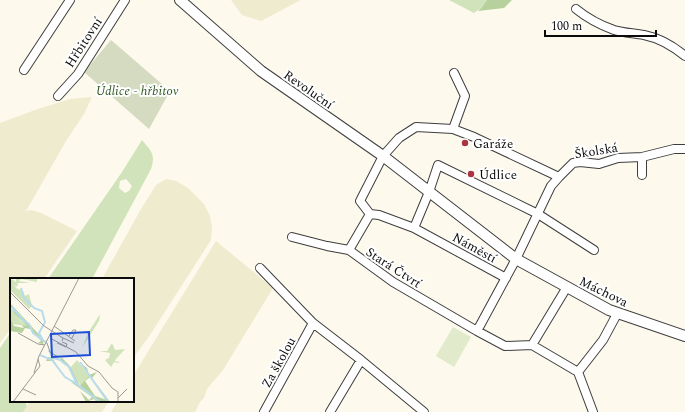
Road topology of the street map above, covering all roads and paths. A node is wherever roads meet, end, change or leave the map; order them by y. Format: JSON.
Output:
{"nodes":[{"id":1,"x":70,"y":0,"type":"edge"},
{"id":2,"x":125,"y":0,"type":"edge"},
{"id":3,"x":180,"y":0,"type":"edge"},
{"id":4,"x":576,"y":9,"type":"dead end"},
{"id":5,"x":685,"y":56,"type":"edge"},
{"id":6,"x":24,"y":70,"type":"dead end"},
{"id":7,"x":454,"y":73,"type":"dead end"},
{"id":8,"x":58,"y":96,"type":"dead end"},
{"id":9,"x":453,"y":129,"type":"junction"},
{"id":10,"x":685,"y":149,"type":"edge"},
{"id":11,"x":383,"y":156,"type":"junction"},
{"id":12,"x":642,"y":156,"type":"junction"},
{"id":13,"x":642,"y":174,"type":"dead end"},
{"id":14,"x":559,"y":177,"type":"junction"},
{"id":15,"x":429,"y":192,"type":"junction"},
{"id":16,"x":370,"y":214,"type":"junction"},
{"id":17,"x":538,"y":214,"type":"junction"},
{"id":18,"x":414,"y":228,"type":"junction"},
{"id":19,"x":292,"y":237,"type":"dead end"},
{"id":20,"x":349,"y":250,"type":"junction"},
{"id":21,"x":594,"y":250,"type":"dead end"},
{"id":22,"x":516,"y":259,"type":"junction"},
{"id":23,"x":260,"y":268,"type":"dead end"},
{"id":24,"x":506,"y":278,"type":"junction"},
{"id":25,"x":567,"y":287,"type":"junction"},
{"id":26,"x":617,"y":314,"type":"junction"},
{"id":27,"x":313,"y":323,"type":"junction"},
{"id":28,"x":477,"y":331,"type":"junction"},
{"id":29,"x":685,"y":336,"type":"edge"},
{"id":30,"x":532,"y":345,"type":"junction"},
{"id":31,"x":361,"y":360,"type":"junction"},
{"id":32,"x":578,"y":372,"type":"junction"},
{"id":33,"x":264,"y":412,"type":"edge"},
{"id":34,"x":330,"y":412,"type":"edge"},
{"id":35,"x":424,"y":412,"type":"edge"},
{"id":36,"x":593,"y":412,"type":"edge"}],
"edges":[{"from":1,"to":6,"type":"street"},
{"from":2,"to":8,"type":"street","name":"Hřbitovní"},
{"from":3,"to":11,"type":"street","name":"Revoluční"},
{"from":4,"to":5,"type":"street"},
{"from":7,"to":9,"type":"street"},
{"from":9,"to":11,"type":"street"},
{"from":9,"to":14,"type":"street"},
{"from":10,"to":12,"type":"street","name":"Školská"},
{"from":11,"to":15,"type":"street","name":"Revoluční"},
{"from":11,"to":16,"type":"street"},
{"from":12,"to":13,"type":"street"},
{"from":12,"to":14,"type":"street","name":"Školská"},
{"from":14,"to":17,"type":"street","name":"Školská"},
{"from":15,"to":17,"type":"street"},
{"from":15,"to":18,"type":"street"},
{"from":15,"to":22,"type":"street","name":"Náměstí"},
{"from":16,"to":18,"type":"street","name":"Náměstí"},
{"from":16,"to":20,"type":"street"},
{"from":17,"to":21,"type":"street"},
{"from":17,"to":22,"type":"street","name":"Náměstí"},
{"from":18,"to":24,"type":"street","name":"Náměstí"},
{"from":19,"to":20,"type":"street","name":"Stará Čtvrť"},
{"from":20,"to":28,"type":"street","name":"Stará Čtvrť"},
{"from":22,"to":24,"type":"street","name":"Náměstí"},
{"from":22,"to":25,"type":"street","name":"Máchova"},
{"from":23,"to":27,"type":"street"},
{"from":24,"to":28,"type":"street"},
{"from":25,"to":26,"type":"street","name":"Máchova"},
{"from":25,"to":30,"type":"street"},
{"from":26,"to":29,"type":"street","name":"Máchova"},
{"from":26,"to":32,"type":"street"},
{"from":27,"to":31,"type":"street"},
{"from":27,"to":33,"type":"street","name":"Za školou"},
{"from":28,"to":30,"type":"street","name":"Stará Čtvrť"},
{"from":30,"to":32,"type":"street"},
{"from":31,"to":34,"type":"street"},
{"from":31,"to":35,"type":"street"},
{"from":32,"to":36,"type":"street"}]}
